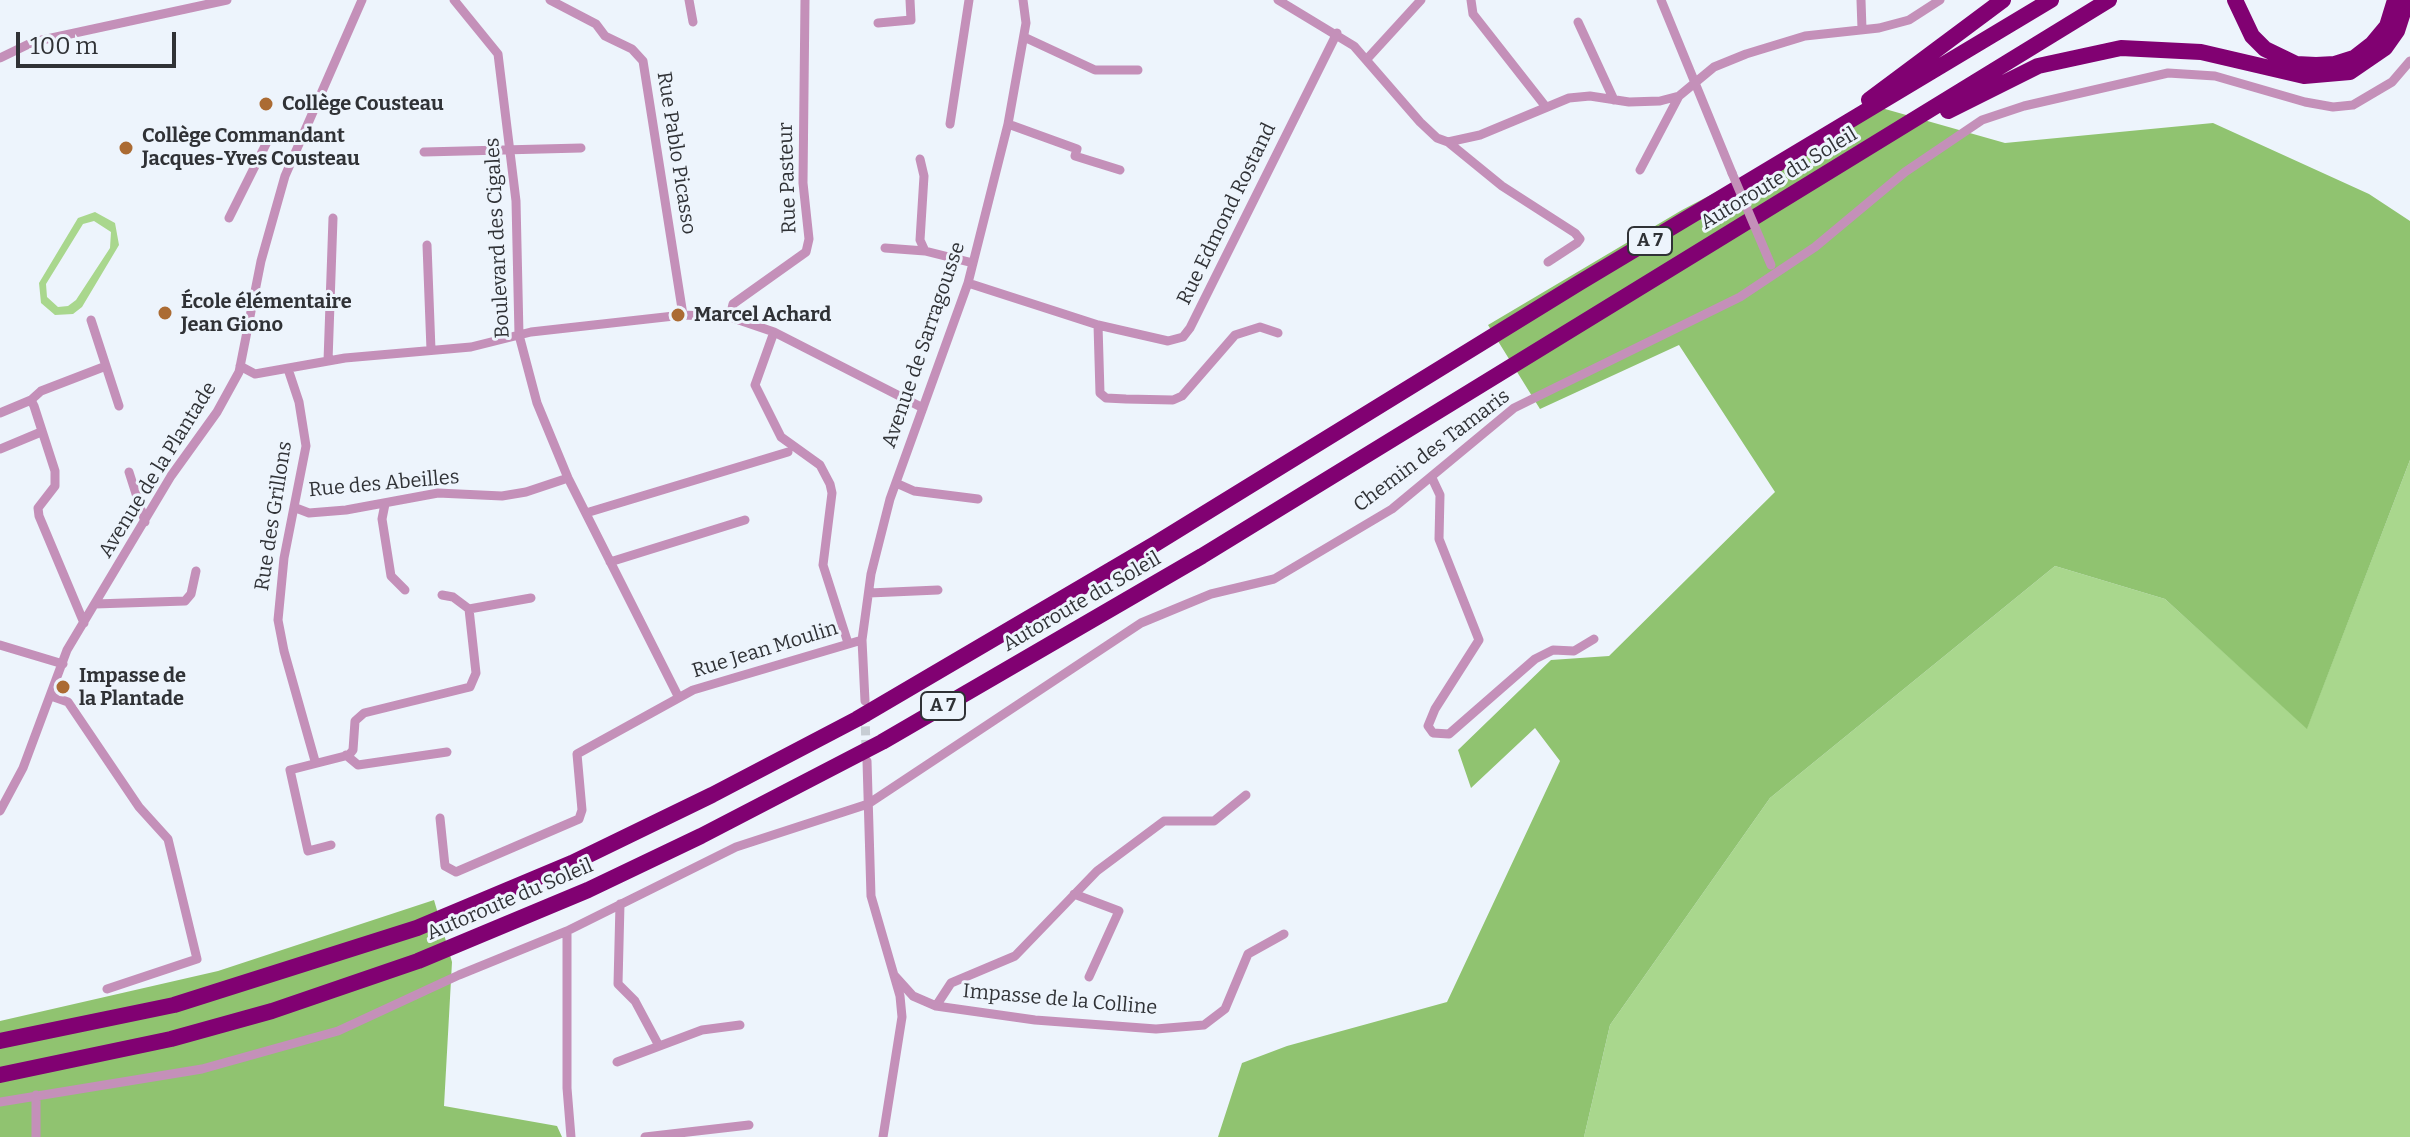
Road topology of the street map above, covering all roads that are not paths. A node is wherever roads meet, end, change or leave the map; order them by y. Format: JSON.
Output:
{"nodes":[{"id":1,"x":227,"y":0,"type":"edge"},
{"id":2,"x":362,"y":0,"type":"edge"},
{"id":3,"x":454,"y":0,"type":"edge"},
{"id":4,"x":550,"y":0,"type":"edge"},
{"id":5,"x":689,"y":0,"type":"edge"},
{"id":6,"x":805,"y":0,"type":"edge"},
{"id":7,"x":910,"y":0,"type":"edge"},
{"id":8,"x":969,"y":0,"type":"edge"},
{"id":9,"x":1023,"y":0,"type":"edge"},
{"id":10,"x":1278,"y":0,"type":"edge"},
{"id":11,"x":1421,"y":0,"type":"edge"},
{"id":12,"x":1471,"y":0,"type":"edge"},
{"id":13,"x":1661,"y":0,"type":"edge"},
{"id":14,"x":1861,"y":0,"type":"edge"},
{"id":15,"x":1940,"y":0,"type":"edge"},
{"id":16,"x":2003,"y":0,"type":"edge"},
{"id":17,"x":2051,"y":0,"type":"edge"},
{"id":18,"x":2109,"y":0,"type":"edge"},
{"id":19,"x":2235,"y":0,"type":"edge"},
{"id":20,"x":2395,"y":0,"type":"edge"},
{"id":21,"x":2407,"y":0,"type":"edge"},
{"id":22,"x":201,"y":3,"type":"edge"},
{"id":23,"x":693,"y":22,"type":"dead end"},
{"id":24,"x":1578,"y":22,"type":"dead end"},
{"id":25,"x":878,"y":23,"type":"dead end"},
{"id":26,"x":1862,"y":29,"type":"junction"},
{"id":27,"x":1337,"y":33,"type":"junction"},
{"id":28,"x":1024,"y":37,"type":"junction"},
{"id":29,"x":0,"y":58,"type":"edge"},
{"id":30,"x":1367,"y":59,"type":"junction"},
{"id":31,"x":2410,"y":61,"type":"edge"},
{"id":32,"x":1138,"y":70,"type":"dead end"},
{"id":33,"x":1697,"y":84,"type":"junction"},
{"id":34,"x":1679,"y":96,"type":"junction"},
{"id":35,"x":1614,"y":100,"type":"junction"},
{"id":36,"x":1546,"y":107,"type":"junction"},
{"id":37,"x":950,"y":124,"type":"dead end"},
{"id":38,"x":1008,"y":124,"type":"junction"},
{"id":39,"x":268,"y":140,"type":"dead end"},
{"id":40,"x":1448,"y":142,"type":"junction"},
{"id":41,"x":511,"y":148,"type":"junction"},
{"id":42,"x":581,"y":148,"type":"dead end"},
{"id":43,"x":1800,"y":151,"type":"junction"},
{"id":44,"x":424,"y":152,"type":"dead end"},
{"id":45,"x":920,"y":159,"type":"dead end"},
{"id":46,"x":1120,"y":170,"type":"dead end"},
{"id":47,"x":1640,"y":170,"type":"dead end"},
{"id":48,"x":1816,"y":181,"type":"junction"},
{"id":49,"x":229,"y":218,"type":"dead end"},
{"id":50,"x":333,"y":218,"type":"dead end"},
{"id":51,"x":427,"y":245,"type":"dead end"},
{"id":52,"x":885,"y":248,"type":"dead end"},
{"id":53,"x":925,"y":251,"type":"junction"},
{"id":54,"x":1548,"y":262,"type":"dead end"},
{"id":55,"x":973,"y":263,"type":"junction"},
{"id":56,"x":1773,"y":270,"type":"junction"},
{"id":57,"x":968,"y":283,"type":"junction"},
{"id":58,"x":683,"y":315,"type":"junction"},
{"id":59,"x":730,"y":317,"type":"junction"},
{"id":60,"x":91,"y":320,"type":"dead end"},
{"id":61,"x":1098,"y":325,"type":"junction"},
{"id":62,"x":774,"y":332,"type":"junction"},
{"id":63,"x":1278,"y":333,"type":"dead end"},
{"id":64,"x":519,"y":335,"type":"junction"},
{"id":65,"x":431,"y":350,"type":"junction"},
{"id":66,"x":328,"y":361,"type":"junction"},
{"id":67,"x":106,"y":366,"type":"junction"},
{"id":68,"x":240,"y":366,"type":"junction"},
{"id":69,"x":288,"y":369,"type":"junction"},
{"id":70,"x":31,"y":400,"type":"junction"},
{"id":71,"x":119,"y":406,"type":"dead end"},
{"id":72,"x":923,"y":408,"type":"junction"},
{"id":73,"x":0,"y":413,"type":"edge"},
{"id":74,"x":41,"y":432,"type":"junction"},
{"id":75,"x":0,"y":449,"type":"edge"},
{"id":76,"x":788,"y":452,"type":"dead end"},
{"id":77,"x":129,"y":472,"type":"dead end"},
{"id":78,"x":568,"y":478,"type":"junction"},
{"id":79,"x":1432,"y":478,"type":"junction"},
{"id":80,"x":896,"y":483,"type":"junction"},
{"id":81,"x":978,"y":499,"type":"dead end"},
{"id":82,"x":385,"y":504,"type":"junction"},
{"id":83,"x":296,"y":508,"type":"junction"},
{"id":84,"x":586,"y":513,"type":"junction"},
{"id":85,"x":745,"y":520,"type":"dead end"},
{"id":86,"x":145,"y":522,"type":"junction"},
{"id":87,"x":610,"y":562,"type":"junction"},
{"id":88,"x":196,"y":571,"type":"dead end"},
{"id":89,"x":405,"y":590,"type":"dead end"},
{"id":90,"x":938,"y":590,"type":"dead end"},
{"id":91,"x":869,"y":593,"type":"junction"},
{"id":92,"x":442,"y":595,"type":"dead end"},
{"id":93,"x":531,"y":598,"type":"dead end"},
{"id":94,"x":95,"y":604,"type":"junction"},
{"id":95,"x":469,"y":609,"type":"junction"},
{"id":96,"x":84,"y":623,"type":"junction"},
{"id":97,"x":1594,"y":639,"type":"dead end"},
{"id":98,"x":862,"y":640,"type":"junction"},
{"id":99,"x":848,"y":643,"type":"junction"},
{"id":100,"x":0,"y":645,"type":"edge"},
{"id":101,"x":63,"y":664,"type":"junction"},
{"id":102,"x":51,"y":696,"type":"junction"},
{"id":103,"x":678,"y":696,"type":"junction"},
{"id":104,"x":865,"y":701,"type":"tunnel mouth"},
{"id":105,"x":447,"y":752,"type":"dead end"},
{"id":106,"x":346,"y":755,"type":"junction"},
{"id":107,"x":315,"y":761,"type":"junction"},
{"id":108,"x":867,"y":761,"type":"tunnel mouth"},
{"id":109,"x":1246,"y":795,"type":"dead end"},
{"id":110,"x":868,"y":804,"type":"junction"},
{"id":111,"x":0,"y":811,"type":"edge"},
{"id":112,"x":440,"y":818,"type":"dead end"},
{"id":113,"x":331,"y":845,"type":"dead end"},
{"id":114,"x":1074,"y":894,"type":"junction"},
{"id":115,"x":620,"y":904,"type":"junction"},
{"id":116,"x":567,"y":931,"type":"junction"},
{"id":117,"x":1284,"y":934,"type":"dead end"},
{"id":118,"x":894,"y":975,"type":"junction"},
{"id":119,"x":1089,"y":977,"type":"dead end"},
{"id":120,"x":107,"y":989,"type":"dead end"},
{"id":121,"x":936,"y":1006,"type":"junction"},
{"id":122,"x":740,"y":1025,"type":"dead end"},
{"id":123,"x":0,"y":1041,"type":"edge"},
{"id":124,"x":658,"y":1044,"type":"junction"},
{"id":125,"x":617,"y":1062,"type":"dead end"},
{"id":126,"x":0,"y":1075,"type":"edge"},
{"id":127,"x":36,"y":1095,"type":"junction"},
{"id":128,"x":0,"y":1102,"type":"edge"},
{"id":129,"x":749,"y":1125,"type":"dead end"},
{"id":130,"x":36,"y":1137,"type":"edge"},
{"id":131,"x":571,"y":1137,"type":"edge"},
{"id":132,"x":645,"y":1137,"type":"edge"},
{"id":133,"x":883,"y":1137,"type":"edge"}],
"edges":[{"from":1,"to":22,"type":"street"},
{"from":2,"to":68,"type":"street","name":"Avenue de la Plantade"},
{"from":3,"to":41,"type":"street","name":"Boulevard des Cigales"},
{"from":4,"to":58,"type":"street","name":"Rue Pablo Picasso"},
{"from":5,"to":23,"type":"street"},
{"from":6,"to":59,"type":"street","name":"Rue Pasteur"},
{"from":7,"to":25,"type":"street"},
{"from":8,"to":37,"type":"street"},
{"from":9,"to":28,"type":"street","name":"Avenue de Sarragousse"},
{"from":10,"to":27,"type":"street"},
{"from":11,"to":30,"type":"street"},
{"from":12,"to":36,"type":"street"},
{"from":13,"to":33,"type":"street"},
{"from":14,"to":26,"type":"street"},
{"from":15,"to":26,"type":"street"},
{"from":16,"to":43,"type":"highway"},
{"from":17,"to":43,"type":"highway","name":"Autoroute du Soleil","number":"A 7"},
{"from":18,"to":48,"type":"highway","name":"Autoroute du Soleil","number":"A 7"},
{"from":19,"to":20,"type":"highway"},
{"from":21,"to":48,"type":"highway"},
{"from":22,"to":29,"type":"street"},
{"from":24,"to":35,"type":"street"},
{"from":26,"to":33,"type":"street"},
{"from":27,"to":30,"type":"street"},
{"from":27,"to":61,"type":"street","name":"Rue Edmond Rostand"},
{"from":28,"to":32,"type":"street"},
{"from":28,"to":38,"type":"street","name":"Avenue de Sarragousse"},
{"from":30,"to":40,"type":"street"},
{"from":31,"to":56,"type":"street","name":"Chemin des Tamaris"},
{"from":33,"to":34,"type":"street"},
{"from":33,"to":56,"type":"street","bridge":true},
{"from":34,"to":35,"type":"street"},
{"from":34,"to":47,"type":"street"},
{"from":35,"to":36,"type":"street"},
{"from":36,"to":40,"type":"street"},
{"from":38,"to":46,"type":"street"},
{"from":38,"to":55,"type":"street","name":"Avenue de Sarragousse"},
{"from":39,"to":49,"type":"street"},
{"from":40,"to":54,"type":"street"},
{"from":41,"to":42,"type":"street"},
{"from":41,"to":44,"type":"street"},
{"from":41,"to":64,"type":"street","name":"Boulevard des Cigales"},
{"from":43,"to":123,"type":"highway","name":"Autoroute du Soleil","number":"A 7"},
{"from":45,"to":53,"type":"street"},
{"from":48,"to":126,"type":"highway","name":"Autoroute du Soleil","number":"A 7"},
{"from":50,"to":66,"type":"street"},
{"from":51,"to":65,"type":"street"},
{"from":52,"to":53,"type":"street"},
{"from":53,"to":55,"type":"street"},
{"from":55,"to":57,"type":"street","name":"Avenue de Sarragousse"},
{"from":56,"to":79,"type":"street","name":"Chemin des Tamaris"},
{"from":57,"to":61,"type":"street","name":"Rue Edmond Rostand"},
{"from":57,"to":72,"type":"street","name":"Avenue de Sarragousse"},
{"from":58,"to":59,"type":"street"},
{"from":58,"to":64,"type":"street"},
{"from":59,"to":62,"type":"street"},
{"from":60,"to":67,"type":"street"},
{"from":61,"to":63,"type":"street"},
{"from":62,"to":72,"type":"street"},
{"from":62,"to":99,"type":"street"},
{"from":64,"to":65,"type":"street"},
{"from":64,"to":78,"type":"street","name":"Boulevard des Cigales"},
{"from":65,"to":66,"type":"street"},
{"from":66,"to":69,"type":"street"},
{"from":67,"to":70,"type":"street"},
{"from":67,"to":71,"type":"street"},
{"from":68,"to":69,"type":"street"},
{"from":68,"to":86,"type":"street","name":"Avenue de la Plantade"},
{"from":69,"to":83,"type":"street","name":"Rue des Grillons"},
{"from":70,"to":73,"type":"street"},
{"from":70,"to":74,"type":"street"},
{"from":72,"to":80,"type":"street","name":"Avenue de Sarragousse"},
{"from":74,"to":75,"type":"street"},
{"from":74,"to":96,"type":"street"},
{"from":76,"to":84,"type":"street"},
{"from":77,"to":86,"type":"street"},
{"from":78,"to":82,"type":"street","name":"Rue des Abeilles"},
{"from":78,"to":84,"type":"street","name":"Boulevard des Cigales"},
{"from":79,"to":97,"type":"street"},
{"from":79,"to":110,"type":"street","name":"Chemin des Tamaris"},
{"from":80,"to":81,"type":"street"},
{"from":80,"to":91,"type":"street","name":"Avenue de Sarragousse"},
{"from":82,"to":83,"type":"street","name":"Rue des Abeilles"},
{"from":82,"to":89,"type":"street"},
{"from":83,"to":107,"type":"street","name":"Rue des Grillons"},
{"from":84,"to":87,"type":"street","name":"Boulevard des Cigales"},
{"from":85,"to":87,"type":"street"},
{"from":86,"to":94,"type":"street","name":"Avenue de la Plantade"},
{"from":87,"to":103,"type":"street","name":"Boulevard des Cigales"},
{"from":88,"to":94,"type":"street"},
{"from":90,"to":91,"type":"street"},
{"from":91,"to":98,"type":"street","name":"Avenue de Sarragousse"},
{"from":92,"to":95,"type":"street"},
{"from":93,"to":95,"type":"street"},
{"from":94,"to":96,"type":"street","name":"Avenue de la Plantade"},
{"from":95,"to":106,"type":"street"},
{"from":96,"to":101,"type":"street","name":"Avenue de la Plantade"},
{"from":98,"to":99,"type":"street","name":"Rue Jean Moulin"},
{"from":98,"to":104,"type":"street","name":"Avenue de Sarragousse"},
{"from":99,"to":103,"type":"street","name":"Rue Jean Moulin"},
{"from":100,"to":101,"type":"street"},
{"from":101,"to":102,"type":"street","name":"Avenue de la Plantade"},
{"from":102,"to":111,"type":"street","name":"Avenue de la Plantade"},
{"from":102,"to":120,"type":"street"},
{"from":103,"to":112,"type":"street","name":"Rue Jean Moulin"},
{"from":105,"to":106,"type":"street"},
{"from":106,"to":107,"type":"street"},
{"from":107,"to":113,"type":"street"},
{"from":108,"to":110,"type":"street"},
{"from":109,"to":114,"type":"street"},
{"from":110,"to":115,"type":"street","name":"Chemin des Tamaris"},
{"from":110,"to":118,"type":"street"},
{"from":114,"to":119,"type":"street"},
{"from":114,"to":121,"type":"street"},
{"from":115,"to":116,"type":"street","name":"Chemin des Tamaris"},
{"from":115,"to":124,"type":"street"},
{"from":116,"to":127,"type":"street","name":"Chemin des Tamaris"},
{"from":116,"to":131,"type":"street"},
{"from":117,"to":121,"type":"street","name":"Impasse de la Colline"},
{"from":118,"to":121,"type":"street","name":"Impasse de la Colline"},
{"from":118,"to":133,"type":"street"},
{"from":122,"to":124,"type":"street"},
{"from":124,"to":125,"type":"street"},
{"from":127,"to":128,"type":"street","name":"Chemin des Tamaris"},
{"from":127,"to":130,"type":"street"},
{"from":129,"to":132,"type":"street"}]}
